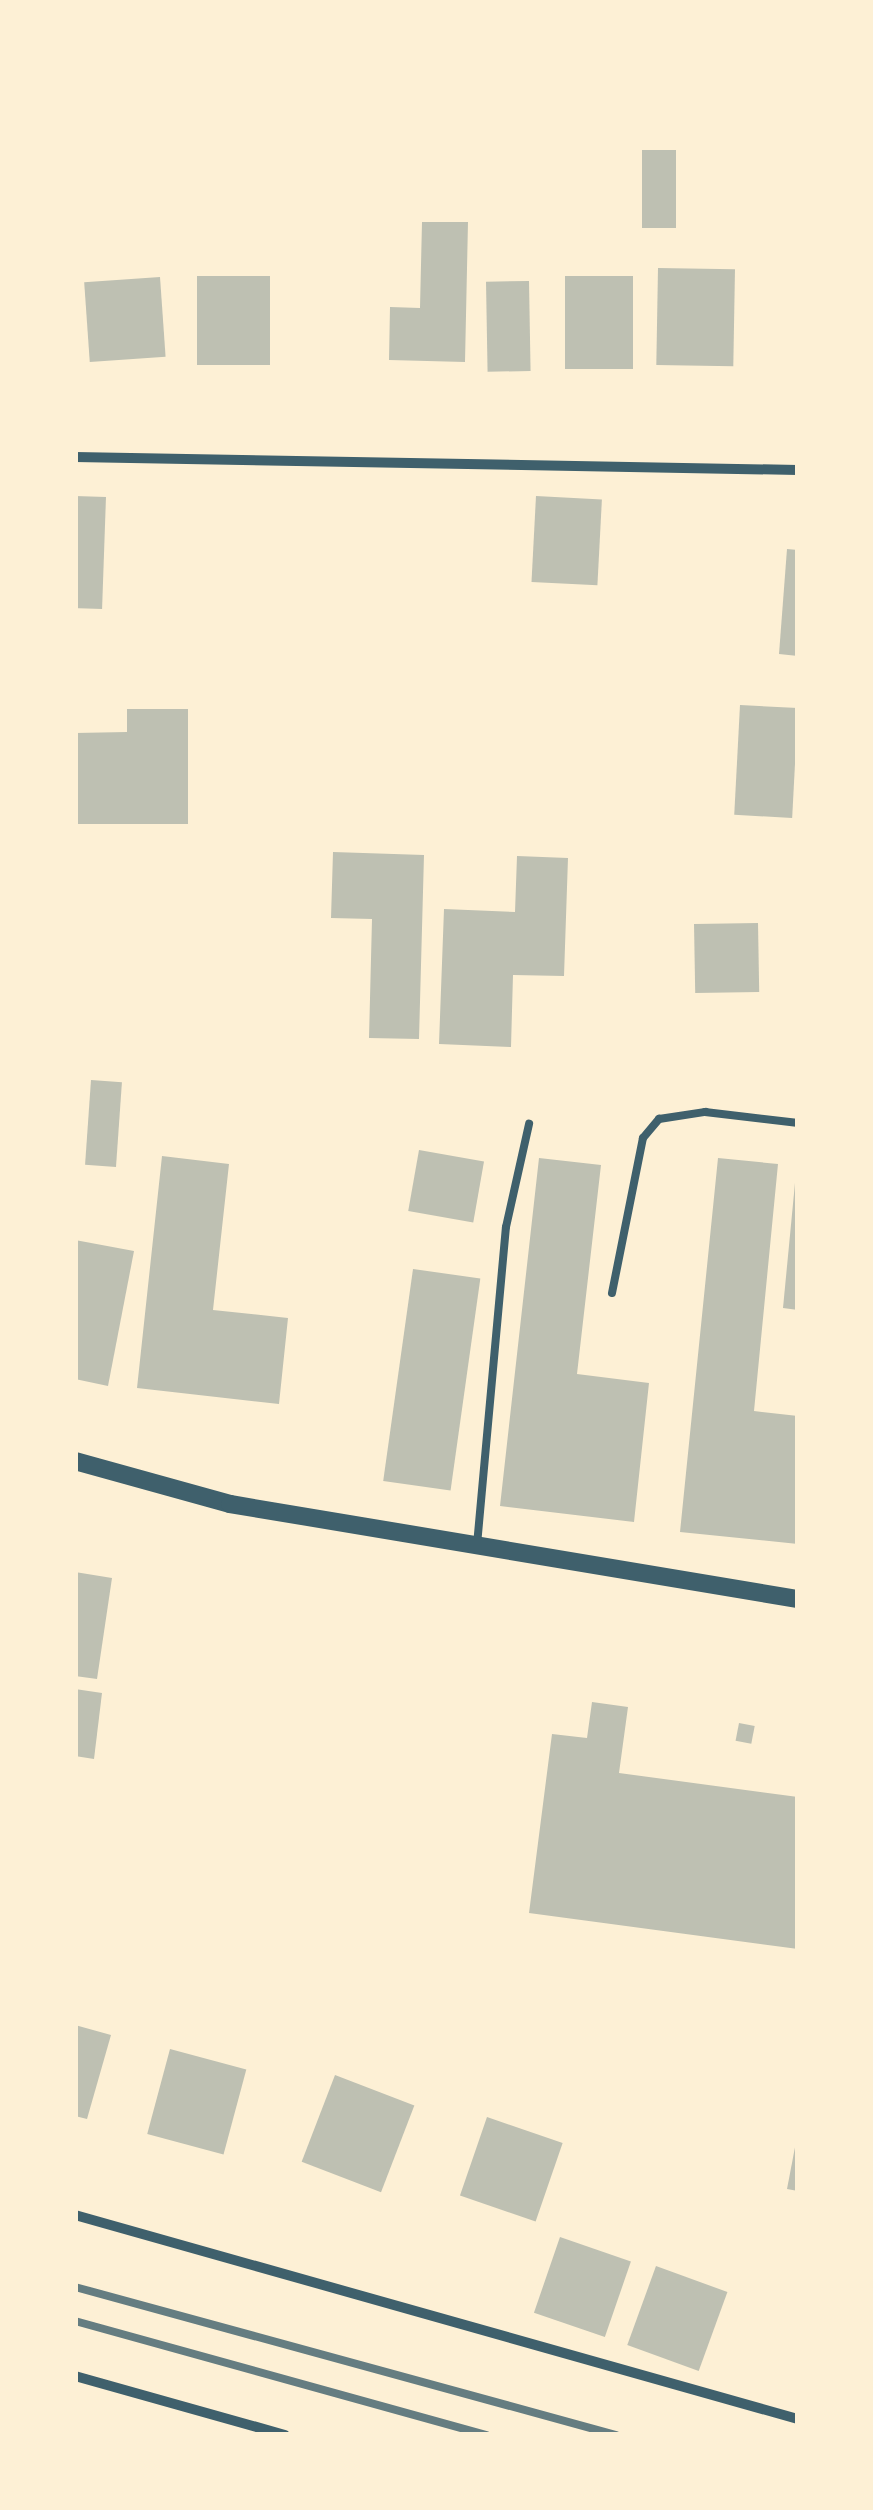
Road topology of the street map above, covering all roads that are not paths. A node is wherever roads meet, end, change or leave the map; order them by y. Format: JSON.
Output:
{"nodes":[{"id":1,"x":75,"y":456,"type":"edge"},
{"id":2,"x":798,"y":470,"type":"edge"},
{"id":3,"x":798,"y":1123,"type":"edge"},
{"id":4,"x":529,"y":1124,"type":"dead end"},
{"id":5,"x":612,"y":1293,"type":"dead end"},
{"id":6,"x":75,"y":1461,"type":"edge"},
{"id":7,"x":477,"y":1545,"type":"junction"},
{"id":8,"x":798,"y":1600,"type":"edge"},
{"id":9,"x":75,"y":2215,"type":"edge"},
{"id":10,"x":75,"y":2376,"type":"edge"},
{"id":11,"x":798,"y":2418,"type":"edge"},
{"id":12,"x":285,"y":2435,"type":"edge"}],
"edges":[{"from":1,"to":2,"type":"street"},
{"from":3,"to":5,"type":"lane"},
{"from":4,"to":7,"type":"lane"},
{"from":6,"to":7,"type":"street"},
{"from":7,"to":8,"type":"street"},
{"from":9,"to":11,"type":"street"},
{"from":10,"to":12,"type":"street"}]}
